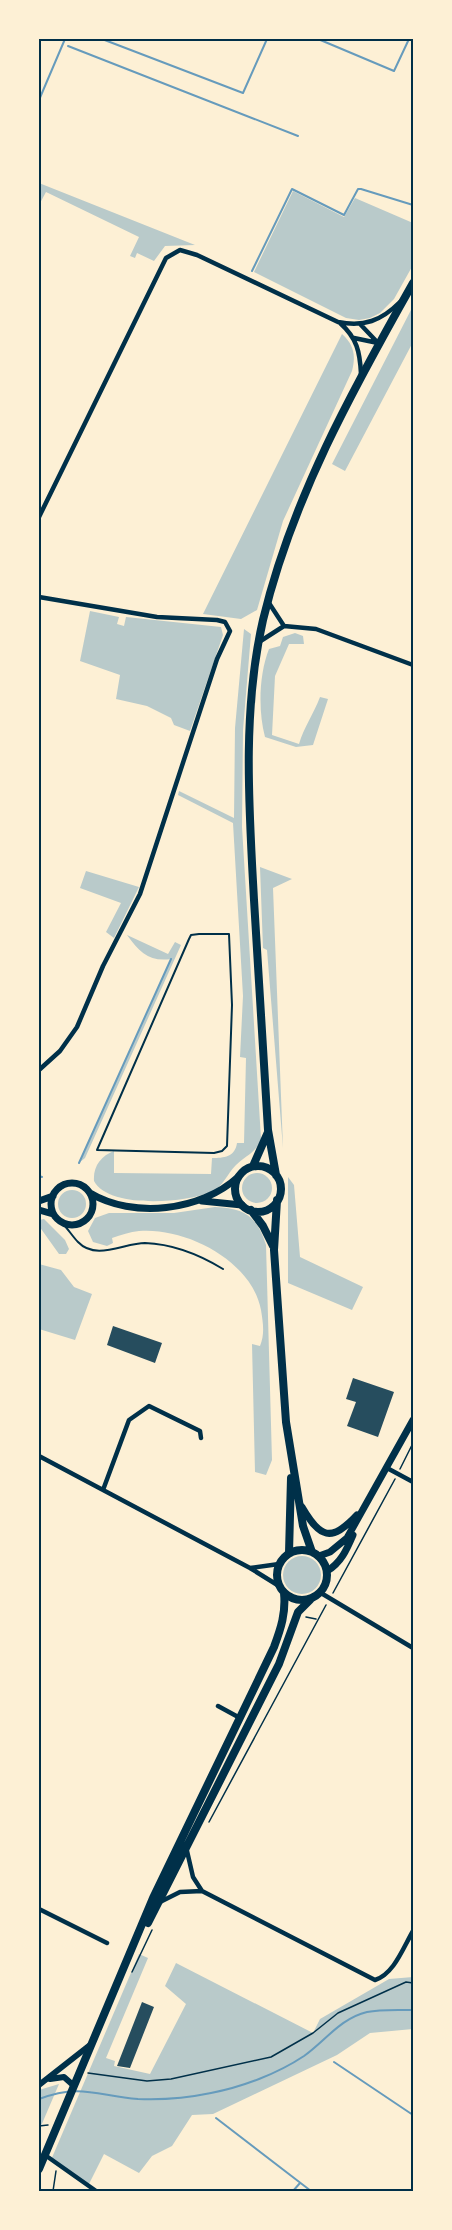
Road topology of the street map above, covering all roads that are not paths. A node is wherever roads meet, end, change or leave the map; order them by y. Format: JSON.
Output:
{"nodes":[{"id":1,"x":413,"y":283,"type":"edge"},
{"id":2,"x":406,"y":295,"type":"junction"},
{"id":3,"x":338,"y":322,"type":"junction"},
{"id":4,"x":361,"y":325,"type":"junction"},
{"id":5,"x":354,"y":338,"type":"junction"},
{"id":6,"x":379,"y":344,"type":"junction"},
{"id":7,"x":361,"y":377,"type":"junction"},
{"id":8,"x":39,"y":517,"type":"edge"},
{"id":9,"x":39,"y":597,"type":"edge"},
{"id":10,"x":268,"y":602,"type":"junction"},
{"id":11,"x":284,"y":626,"type":"junction"},
{"id":12,"x":260,"y":642,"type":"junction"},
{"id":13,"x":413,"y":665,"type":"edge"},
{"id":14,"x":39,"y":1071,"type":"edge"},
{"id":15,"x":268,"y":1130,"type":"junction"},
{"id":16,"x":97,"y":1150,"type":"joint"},
{"id":17,"x":253,"y":1166,"type":"junction"},
{"id":18,"x":276,"y":1175,"type":"junction"},
{"id":19,"x":238,"y":1178,"type":"junction"},
{"id":20,"x":90,"y":1193,"type":"junction"},
{"id":21,"x":52,"y":1196,"type":"junction"},
{"id":22,"x":277,"y":1200,"type":"junction"},
{"id":23,"x":39,"y":1201,"type":"edge"},
{"id":24,"x":202,"y":1201,"type":"junction"},
{"id":25,"x":110,"y":1204,"type":"junction"},
{"id":26,"x":242,"y":1205,"type":"junction"},
{"id":27,"x":39,"y":1210,"type":"edge"},
{"id":28,"x":251,"y":1210,"type":"junction"},
{"id":29,"x":53,"y":1214,"type":"junction"},
{"id":30,"x":90,"y":1216,"type":"junction"},
{"id":31,"x":63,"y":1224,"type":"junction"},
{"id":32,"x":274,"y":1250,"type":"junction"},
{"id":33,"x":223,"y":1269,"type":"dead end"},
{"id":34,"x":413,"y":1420,"type":"edge"},
{"id":35,"x":201,"y":1438,"type":"dead end"},
{"id":36,"x":39,"y":1456,"type":"edge"},
{"id":37,"x":291,"y":1464,"type":"junction"},
{"id":38,"x":387,"y":1468,"type":"junction"},
{"id":39,"x":413,"y":1482,"type":"edge"},
{"id":40,"x":104,"y":1490,"type":"junction"},
{"id":41,"x":302,"y":1507,"type":"junction"},
{"id":42,"x":363,"y":1509,"type":"junction"},
{"id":43,"x":289,"y":1553,"type":"junction"},
{"id":44,"x":316,"y":1554,"type":"junction"},
{"id":45,"x":279,"y":1564,"type":"junction"},
{"id":46,"x":250,"y":1568,"type":"junction"},
{"id":47,"x":327,"y":1571,"type":"junction"},
{"id":48,"x":281,"y":1590,"type":"junction"},
{"id":49,"x":321,"y":1593,"type":"junction"},
{"id":50,"x":310,"y":1600,"type":"junction"},
{"id":51,"x":413,"y":1648,"type":"edge"},
{"id":52,"x":218,"y":1706,"type":"dead end"},
{"id":53,"x":240,"y":1718,"type":"junction"},
{"id":54,"x":187,"y":1851,"type":"junction"},
{"id":55,"x":202,"y":1892,"type":"junction"},
{"id":56,"x":160,"y":1902,"type":"junction"},
{"id":57,"x":39,"y":1909,"type":"edge"},
{"id":58,"x":413,"y":1931,"type":"edge"},
{"id":59,"x":107,"y":1943,"type":"dead end"},
{"id":60,"x":134,"y":1948,"type":"junction"},
{"id":61,"x":90,"y":2046,"type":"junction"},
{"id":62,"x":74,"y":2083,"type":"junction"},
{"id":63,"x":40,"y":2084,"type":"edge"},
{"id":64,"x":48,"y":2158,"type":"junction"},
{"id":65,"x":39,"y":2169,"type":"edge"},
{"id":66,"x":96,"y":2191,"type":"edge"}],
"edges":[{"from":1,"to":2,"type":"main road"},
{"from":2,"to":4,"type":"street"},
{"from":2,"to":6,"type":"main road"},
{"from":3,"to":4,"type":"street"},
{"from":3,"to":5,"type":"street"},
{"from":3,"to":8,"type":"street"},
{"from":4,"to":6,"type":"street"},
{"from":5,"to":6,"type":"street"},
{"from":5,"to":7,"type":"street"},
{"from":6,"to":7,"type":"main road"},
{"from":7,"to":10,"type":"main road"},
{"from":9,"to":14,"type":"street"},
{"from":10,"to":11,"type":"street"},
{"from":10,"to":12,"type":"main road"},
{"from":11,"to":12,"type":"street"},
{"from":11,"to":13,"type":"street"},
{"from":12,"to":15,"type":"main road"},
{"from":15,"to":17,"type":"main road"},
{"from":15,"to":18,"type":"main road"},
{"from":16,"to":16,"type":"lane"},
{"from":17,"to":18,"type":"main road"},
{"from":17,"to":19,"type":"main road"},
{"from":18,"to":22,"type":"main road"},
{"from":19,"to":24,"type":"main road"},
{"from":19,"to":26,"type":"main road"},
{"from":20,"to":21,"type":"main road"},
{"from":20,"to":25,"type":"main road"},
{"from":20,"to":30,"type":"main road"},
{"from":21,"to":23,"type":"main road"},
{"from":21,"to":29,"type":"main road"},
{"from":22,"to":28,"type":"main road"},
{"from":22,"to":32,"type":"main road"},
{"from":24,"to":25,"type":"main road"},
{"from":24,"to":26,"type":"main road"},
{"from":25,"to":30,"type":"main road"},
{"from":26,"to":28,"type":"main road"},
{"from":27,"to":29,"type":"main road"},
{"from":28,"to":32,"type":"main road"},
{"from":29,"to":31,"type":"main road"},
{"from":30,"to":31,"type":"main road"},
{"from":31,"to":33,"type":"lane"},
{"from":32,"to":37,"type":"main road"},
{"from":34,"to":38,"type":"main road"},
{"from":35,"to":40,"type":"street"},
{"from":36,"to":40,"type":"street"},
{"from":37,"to":41,"type":"main road"},
{"from":37,"to":43,"type":"main road"},
{"from":38,"to":39,"type":"street"},
{"from":38,"to":42,"type":"main road"},
{"from":40,"to":46,"type":"street"},
{"from":41,"to":42,"type":"main road"},
{"from":41,"to":44,"type":"main road"},
{"from":42,"to":44,"type":"main road"},
{"from":42,"to":47,"type":"main road"},
{"from":43,"to":44,"type":"main road"},
{"from":43,"to":45,"type":"main road"},
{"from":44,"to":47,"type":"main road"},
{"from":45,"to":46,"type":"street"},
{"from":45,"to":48,"type":"main road"},
{"from":46,"to":48,"type":"street"},
{"from":47,"to":49,"type":"main road"},
{"from":48,"to":50,"type":"main road"},
{"from":48,"to":53,"type":"main road"},
{"from":49,"to":50,"type":"main road"},
{"from":49,"to":51,"type":"street"},
{"from":50,"to":54,"type":"main road"},
{"from":52,"to":53,"type":"street"},
{"from":53,"to":60,"type":"main road"},
{"from":54,"to":55,"type":"street"},
{"from":54,"to":56,"type":"main road"},
{"from":55,"to":56,"type":"street"},
{"from":55,"to":58,"type":"street"},
{"from":56,"to":60,"type":"main road"},
{"from":57,"to":59,"type":"street"},
{"from":60,"to":61,"type":"main road"},
{"from":61,"to":62,"type":"main road"},
{"from":61,"to":63,"type":"street"},
{"from":62,"to":63,"type":"street"},
{"from":62,"to":64,"type":"main road"},
{"from":64,"to":65,"type":"main road"},
{"from":64,"to":66,"type":"street"}]}
